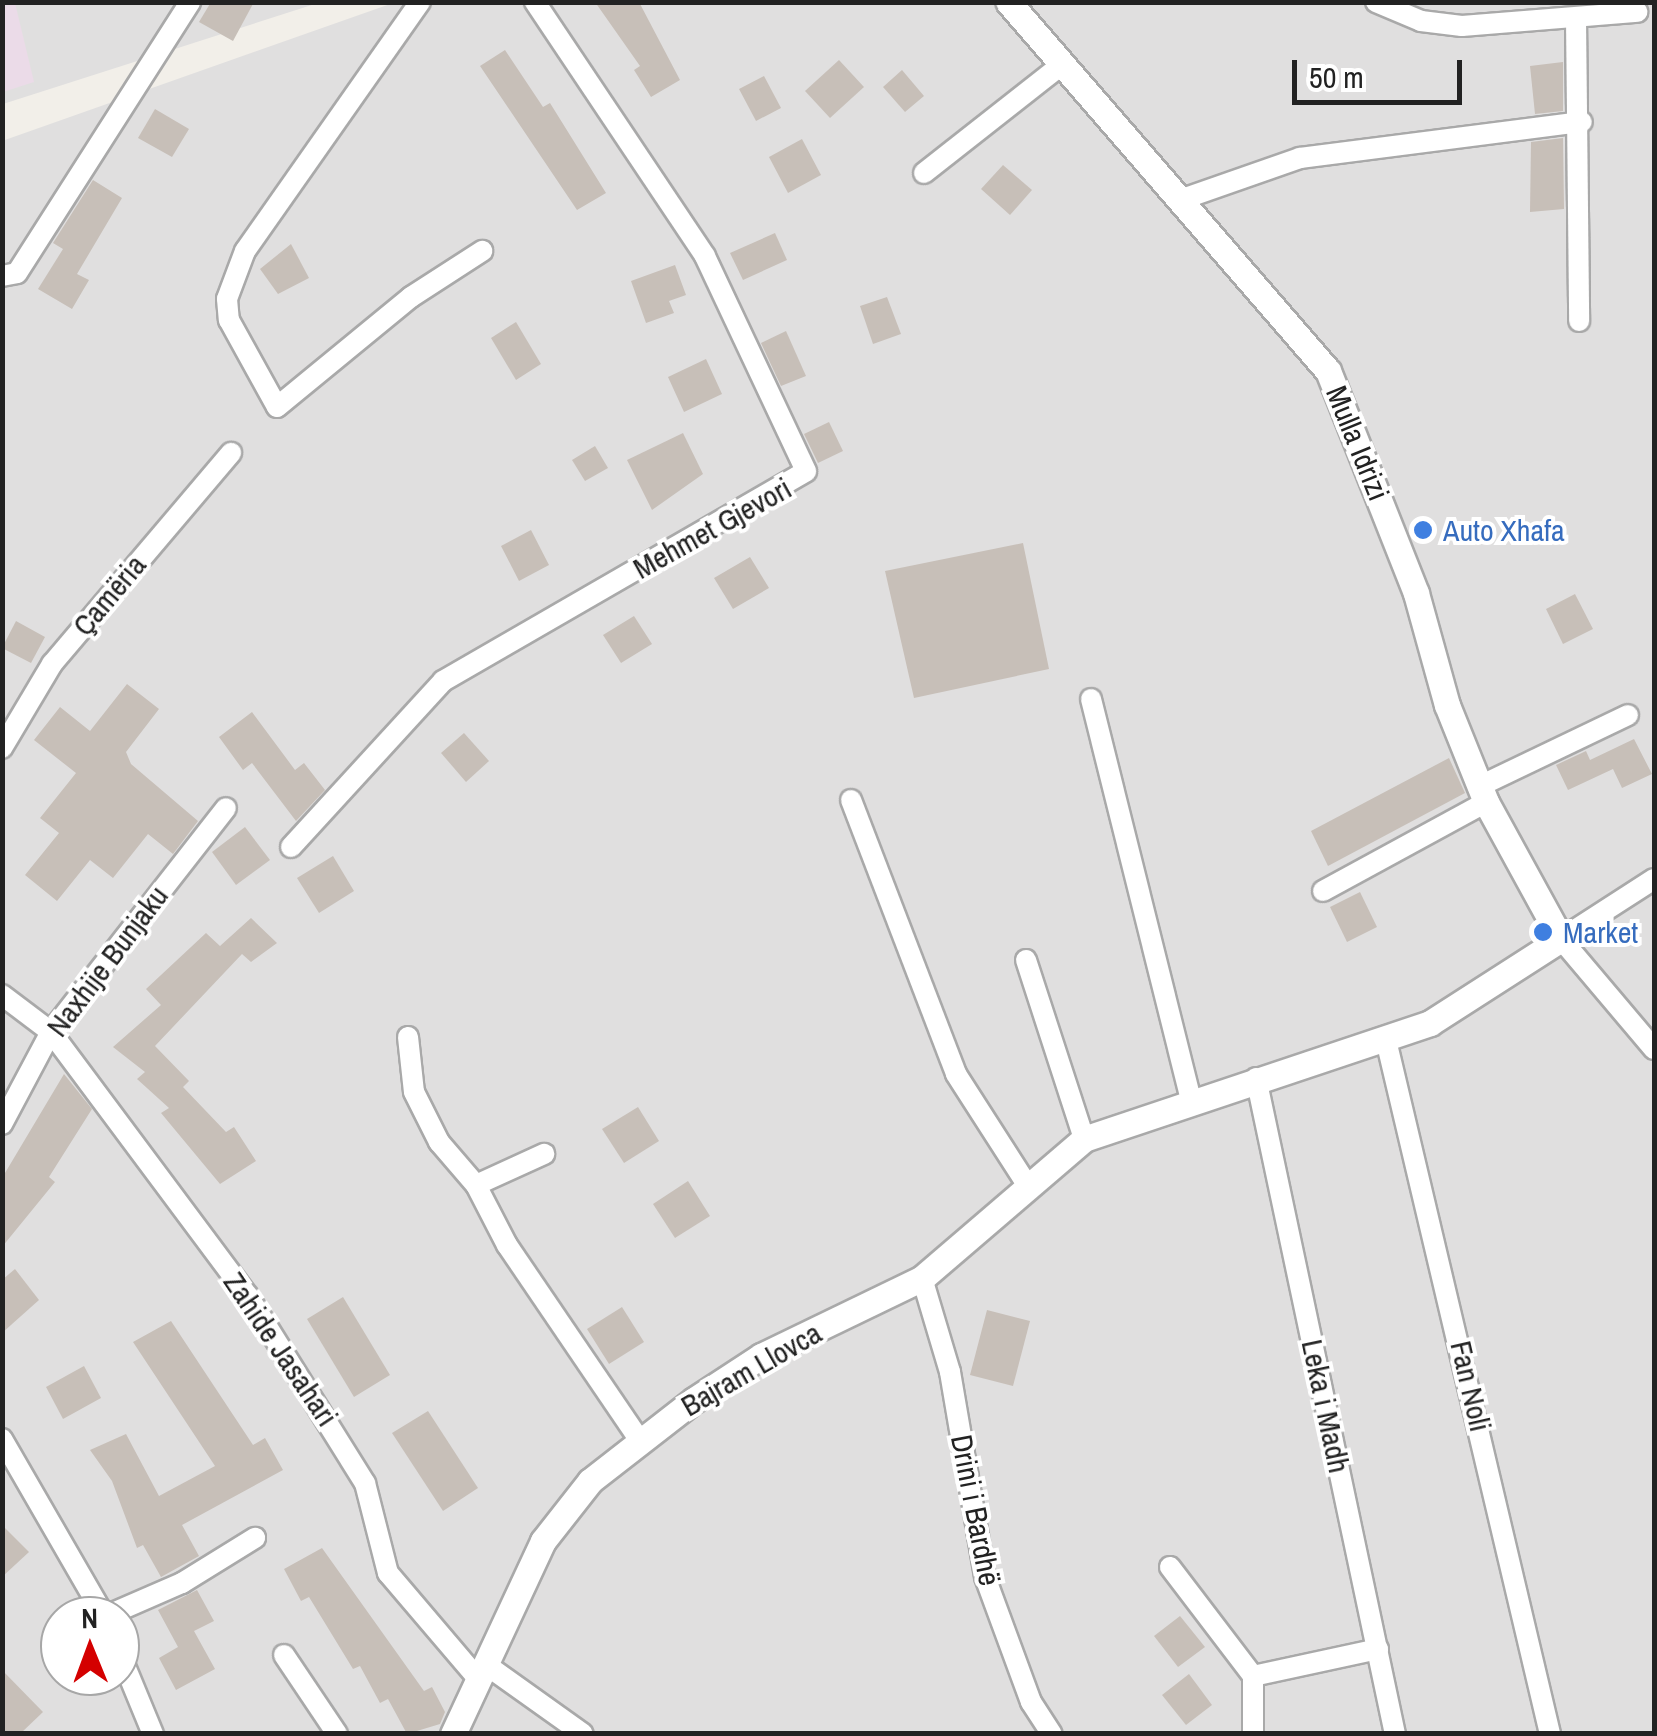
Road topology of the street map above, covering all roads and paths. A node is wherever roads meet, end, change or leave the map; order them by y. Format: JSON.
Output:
{"nodes":[{"id":1,"x":190,"y":2,"type":"edge"},
{"id":2,"x":420,"y":2,"type":"edge"},
{"id":3,"x":535,"y":2,"type":"edge"},
{"id":4,"x":1008,"y":2,"type":"edge"},
{"id":5,"x":1376,"y":2,"type":"edge"},
{"id":6,"x":1637,"y":12,"type":"dead end"},
{"id":7,"x":1576,"y":18,"type":"junction"},
{"id":8,"x":1060,"y":66,"type":"junction"},
{"id":9,"x":1582,"y":122,"type":"junction"},
{"id":10,"x":924,"y":173,"type":"dead end"},
{"id":11,"x":1180,"y":200,"type":"junction"},
{"id":12,"x":482,"y":251,"type":"dead end"},
{"id":13,"x":2,"y":276,"type":"edge"},
{"id":14,"x":1579,"y":321,"type":"dead end"},
{"id":15,"x":230,"y":454,"type":"dead end"},
{"id":16,"x":1091,"y":699,"type":"dead end"},
{"id":17,"x":1628,"y":714,"type":"dead end"},
{"id":18,"x":2,"y":748,"type":"edge"},
{"id":19,"x":1483,"y":794,"type":"junction"},
{"id":20,"x":851,"y":800,"type":"dead end"},
{"id":21,"x":226,"y":808,"type":"dead end"},
{"id":22,"x":291,"y":847,"type":"dead end"},
{"id":23,"x":1654,"y":879,"type":"edge"},
{"id":24,"x":1323,"y":891,"type":"dead end"},
{"id":25,"x":1561,"y":939,"type":"junction"},
{"id":26,"x":1026,"y":960,"type":"dead end"},
{"id":27,"x":2,"y":995,"type":"edge"},
{"id":28,"x":51,"y":1032,"type":"junction"},
{"id":29,"x":408,"y":1036,"type":"dead end"},
{"id":30,"x":1386,"y":1040,"type":"junction"},
{"id":31,"x":1654,"y":1049,"type":"edge"},
{"id":32,"x":1256,"y":1078,"type":"junction"},
{"id":33,"x":1192,"y":1100,"type":"junction"},
{"id":34,"x":2,"y":1124,"type":"edge"},
{"id":35,"x":1084,"y":1139,"type":"junction"},
{"id":36,"x":544,"y":1154,"type":"dead end"},
{"id":37,"x":1026,"y":1182,"type":"junction"},
{"id":38,"x":476,"y":1184,"type":"junction"},
{"id":39,"x":922,"y":1278,"type":"junction"},
{"id":40,"x":640,"y":1439,"type":"junction"},
{"id":41,"x":2,"y":1440,"type":"edge"},
{"id":42,"x":254,"y":1538,"type":"dead end"},
{"id":43,"x":1170,"y":1567,"type":"dead end"},
{"id":44,"x":93,"y":1596,"type":"edge"},
{"id":45,"x":140,"y":1601,"type":"edge"},
{"id":46,"x":1378,"y":1649,"type":"junction"},
{"id":47,"x":284,"y":1655,"type":"dead end"},
{"id":48,"x":482,"y":1672,"type":"junction"},
{"id":49,"x":1253,"y":1676,"type":"junction"},
{"id":50,"x":137,"y":1696,"type":"edge"},
{"id":51,"x":153,"y":1734,"type":"edge"},
{"id":52,"x":337,"y":1734,"type":"edge"},
{"id":53,"x":452,"y":1734,"type":"edge"},
{"id":54,"x":583,"y":1734,"type":"edge"},
{"id":55,"x":1052,"y":1734,"type":"edge"},
{"id":56,"x":1253,"y":1734,"type":"edge"},
{"id":57,"x":1395,"y":1734,"type":"edge"},
{"id":58,"x":1550,"y":1734,"type":"edge"}],
"edges":[{"from":1,"to":13,"type":"street"},
{"from":2,"to":12,"type":"street"},
{"from":3,"to":22,"type":"street","name":"Mehmet Gjevori"},
{"from":4,"to":8,"type":"street","name":"Mulla Idrizi"},
{"from":5,"to":7,"type":"street"},
{"from":6,"to":7,"type":"street"},
{"from":7,"to":9,"type":"street"},
{"from":8,"to":10,"type":"street"},
{"from":8,"to":11,"type":"street","name":"Mulla Idrizi"},
{"from":9,"to":11,"type":"street"},
{"from":9,"to":14,"type":"street"},
{"from":11,"to":19,"type":"street","name":"Mulla Idrizi"},
{"from":15,"to":18,"type":"street","name":"Çamëria"},
{"from":16,"to":33,"type":"street"},
{"from":17,"to":19,"type":"street"},
{"from":19,"to":24,"type":"street"},
{"from":19,"to":25,"type":"street","name":"Mulla Idrizi"},
{"from":20,"to":37,"type":"street"},
{"from":21,"to":28,"type":"street","name":"Naxhije Bunjaku"},
{"from":23,"to":25,"type":"street"},
{"from":25,"to":30,"type":"street","name":"Bajram Llovca"},
{"from":25,"to":31,"type":"street"},
{"from":26,"to":35,"type":"street"},
{"from":27,"to":28,"type":"street"},
{"from":28,"to":34,"type":"street","name":"Naxhije Bunjaku"},
{"from":28,"to":48,"type":"street","name":"Zahide Jasahari"},
{"from":29,"to":38,"type":"street"},
{"from":30,"to":32,"type":"street","name":"Bajram Llovca"},
{"from":30,"to":58,"type":"street","name":"Fan Noli"},
{"from":32,"to":33,"type":"street","name":"Bajram Llovca"},
{"from":32,"to":46,"type":"street","name":"Leka i Madh"},
{"from":33,"to":35,"type":"street","name":"Bajram Llovca"},
{"from":35,"to":37,"type":"street","name":"Bajram Llovca"},
{"from":36,"to":38,"type":"street"},
{"from":37,"to":39,"type":"street","name":"Bajram Llovca"},
{"from":38,"to":40,"type":"street"},
{"from":39,"to":40,"type":"street","name":"Bajram Llovca"},
{"from":39,"to":55,"type":"street","name":"Drini i Bardhë"},
{"from":40,"to":48,"type":"street","name":"Bajram Llovca"},
{"from":41,"to":44,"type":"street"},
{"from":42,"to":45,"type":"street"},
{"from":43,"to":49,"type":"street"},
{"from":46,"to":49,"type":"street"},
{"from":46,"to":57,"type":"street","name":"Leka i Madh"},
{"from":47,"to":52,"type":"street"},
{"from":48,"to":53,"type":"street","name":"Bajram Llovca"},
{"from":48,"to":54,"type":"street"},
{"from":49,"to":56,"type":"street"},
{"from":50,"to":51,"type":"street"}]}
